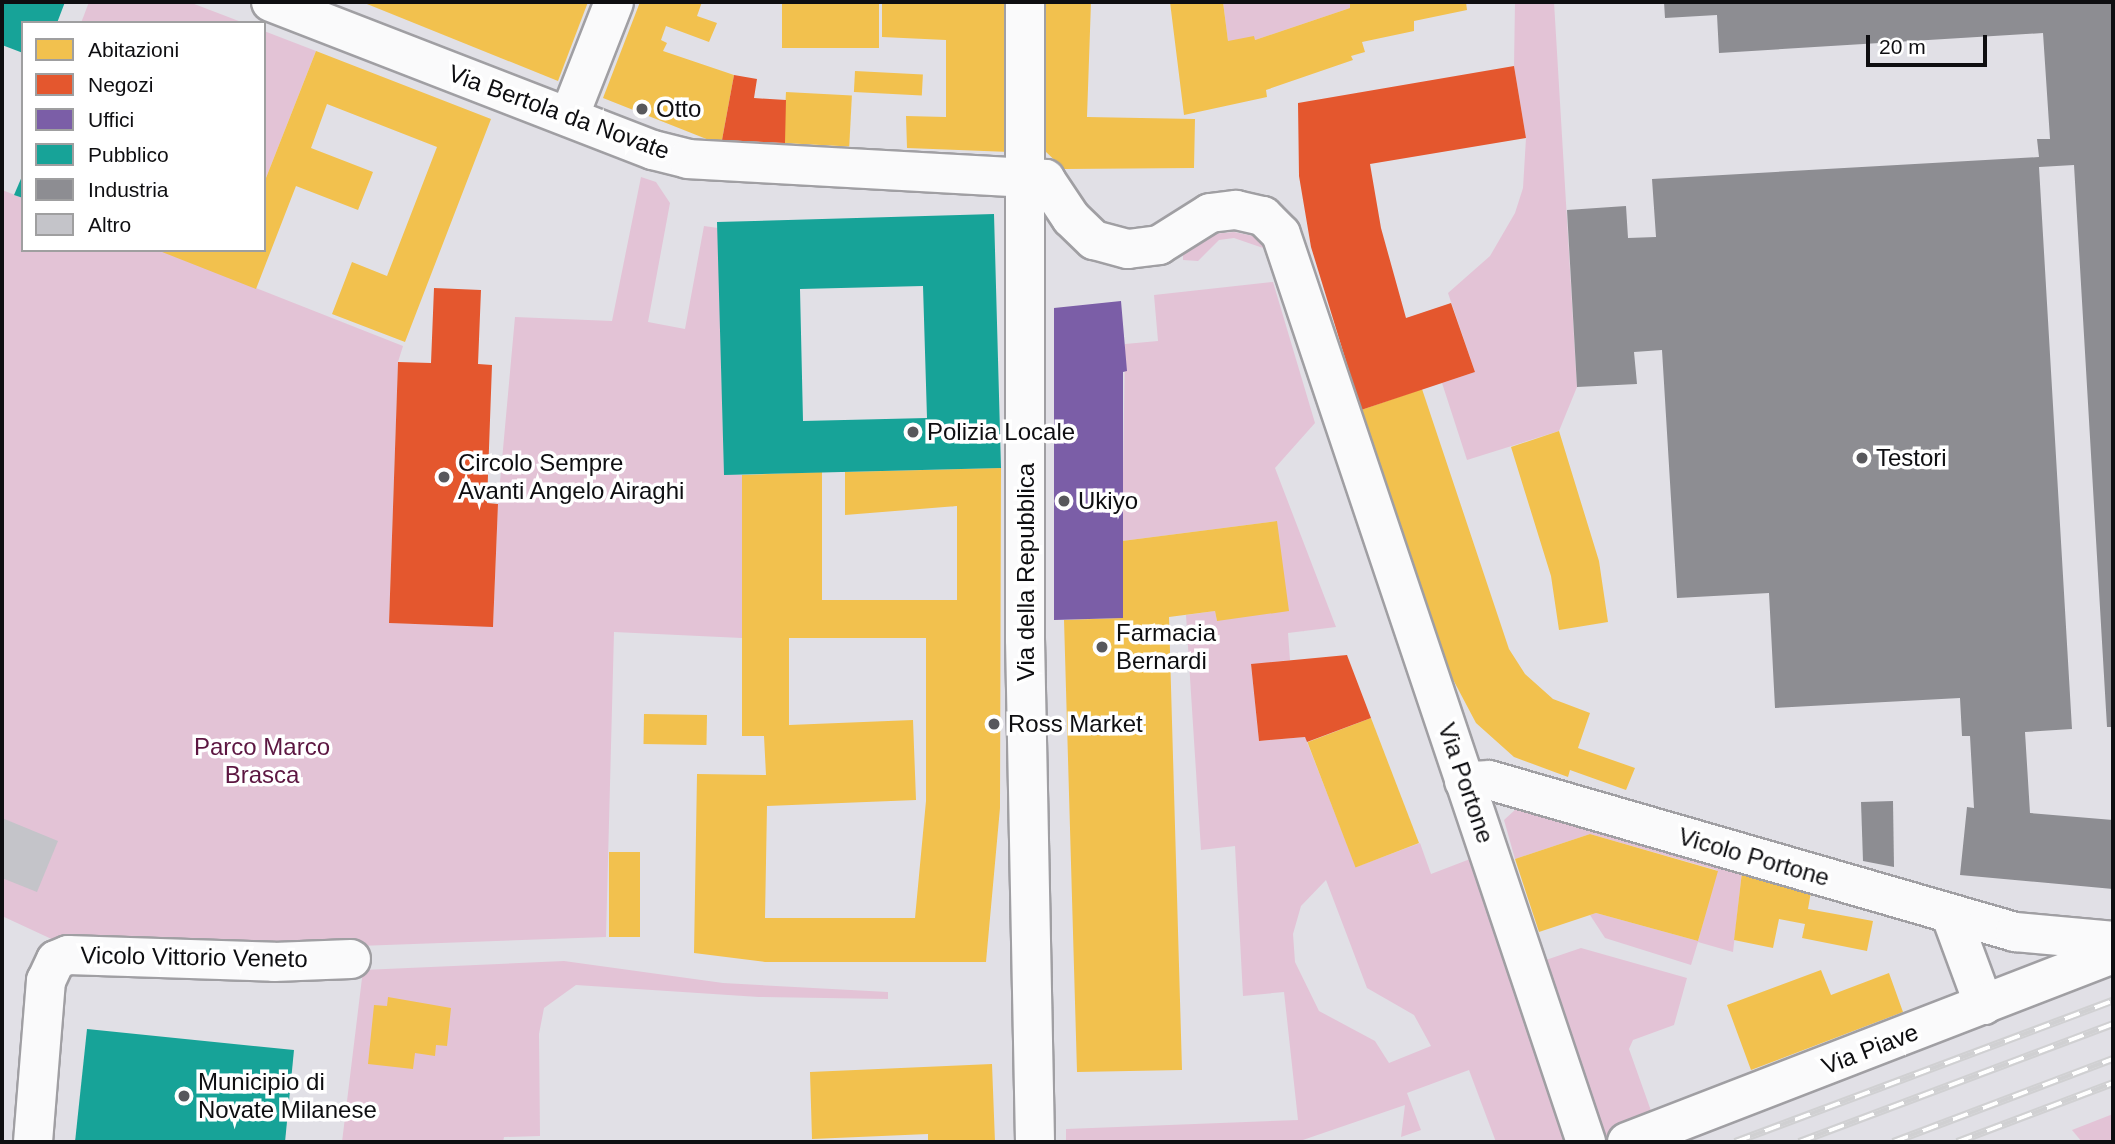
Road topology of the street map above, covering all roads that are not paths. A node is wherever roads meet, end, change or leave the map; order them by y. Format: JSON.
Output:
{"nodes":[{"id":1,"x":271,"y":2,"type":"edge"},
{"id":2,"x":614,"y":2,"type":"edge"},
{"id":3,"x":1025,"y":2,"type":"edge"},
{"id":4,"x":569,"y":117,"type":"junction"},
{"id":5,"x":1027,"y":175,"type":"junction"},
{"id":6,"x":1465,"y":781,"type":"junction"},
{"id":7,"x":1951,"y":916,"type":"junction"},
{"id":8,"x":2113,"y":941,"type":"edge"},
{"id":9,"x":2113,"y":954,"type":"edge"},
{"id":10,"x":351,"y":959,"type":"dead end"},
{"id":11,"x":1984,"y":1005,"type":"junction"},
{"id":12,"x":33,"y":1142,"type":"edge"},
{"id":13,"x":1035,"y":1142,"type":"edge"},
{"id":14,"x":1586,"y":1142,"type":"edge"},
{"id":15,"x":1626,"y":1142,"type":"edge"}],
"edges":[{"from":1,"to":4,"type":"street","name":"Via Bertola da Novate"},
{"from":2,"to":4,"type":"street"},
{"from":3,"to":5,"type":"street","name":"Via della Repubblica"},
{"from":4,"to":5,"type":"street","name":"Via Bertola da Novate"},
{"from":5,"to":6,"type":"street","name":"Via Portone"},
{"from":5,"to":13,"type":"street","name":"Via della Repubblica"},
{"from":6,"to":7,"type":"street","name":"Vicolo Portone"},
{"from":6,"to":14,"type":"street","name":"Via Portone"},
{"from":7,"to":8,"type":"street","name":"Vicolo Portone"},
{"from":7,"to":11,"type":"street"},
{"from":9,"to":11,"type":"street","name":"Via Piave"},
{"from":10,"to":12,"type":"street","name":"Vicolo Vittorio Veneto"},
{"from":11,"to":15,"type":"street","name":"Via Piave"}]}
